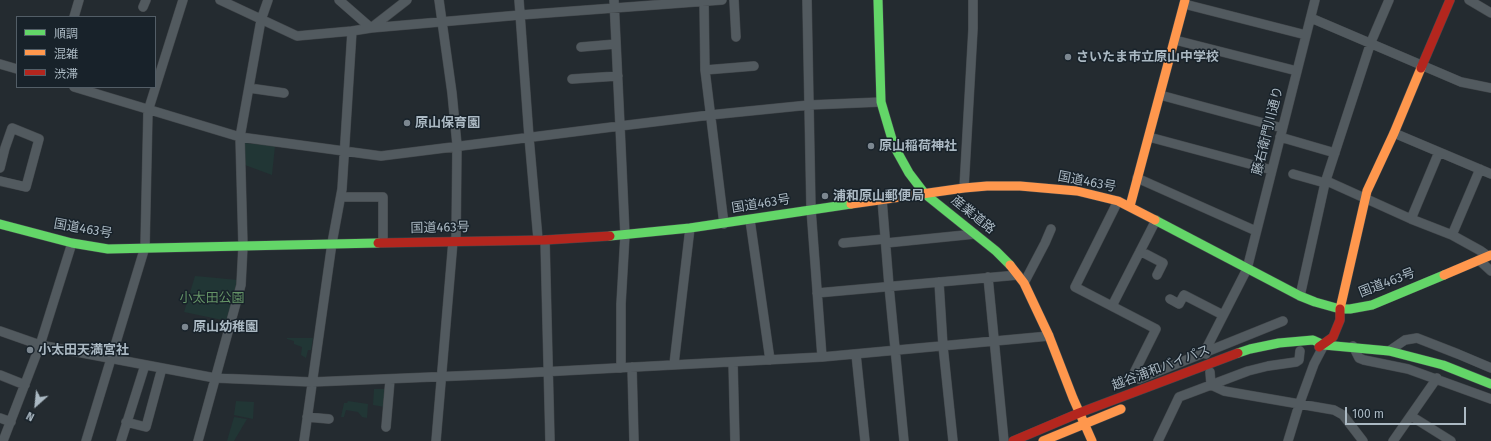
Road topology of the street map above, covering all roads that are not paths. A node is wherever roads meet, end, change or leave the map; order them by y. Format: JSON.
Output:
{"nodes":[{"id":1,"x":79,"y":0,"type":"edge"},
{"id":2,"x":183,"y":0,"type":"edge"},
{"id":3,"x":220,"y":0,"type":"edge"},
{"id":4,"x":268,"y":0,"type":"edge"},
{"id":5,"x":339,"y":0,"type":"edge"},
{"id":6,"x":407,"y":0,"type":"edge"},
{"id":7,"x":440,"y":0,"type":"edge"},
{"id":8,"x":519,"y":0,"type":"edge"},
{"id":9,"x":722,"y":0,"type":"edge"},
{"id":10,"x":734,"y":0,"type":"edge"},
{"id":11,"x":807,"y":0,"type":"edge"},
{"id":12,"x":878,"y":0,"type":"edge"},
{"id":13,"x":972,"y":0,"type":"edge"},
{"id":14,"x":1315,"y":0,"type":"edge"},
{"id":15,"x":1389,"y":0,"type":"edge"},
{"id":16,"x":1450,"y":0,"type":"edge"},
{"id":17,"x":1469,"y":0,"type":"edge"},
{"id":18,"x":704,"y":1,"type":"edge"},
{"id":19,"x":1185,"y":2,"type":"edge"},
{"id":20,"x":614,"y":4,"type":"edge"},
{"id":21,"x":520,"y":14,"type":"junction"},
{"id":22,"x":1491,"y":14,"type":"edge"},
{"id":23,"x":74,"y":16,"type":"edge"},
{"id":24,"x":1311,"y":18,"type":"junction"},
{"id":25,"x":261,"y":20,"type":"junction"},
{"id":26,"x":441,"y":22,"type":"junction"},
{"id":27,"x":371,"y":28,"type":"junction"},
{"id":28,"x":352,"y":31,"type":"junction"},
{"id":29,"x":1306,"y":35,"type":"junction"},
{"id":30,"x":736,"y":37,"type":"dead end"},
{"id":31,"x":1175,"y":40,"type":"junction"},
{"id":32,"x":1371,"y":42,"type":"junction"},
{"id":33,"x":616,"y":44,"type":"junction"},
{"id":34,"x":581,"y":47,"type":"dead end"},
{"id":35,"x":0,"y":64,"type":"edge"},
{"id":36,"x":1423,"y":65,"type":"junction"},
{"id":37,"x":754,"y":66,"type":"dead end"},
{"id":38,"x":16,"y":69,"type":"edge"},
{"id":39,"x":705,"y":70,"type":"junction"},
{"id":40,"x":1297,"y":71,"type":"junction"},
{"id":41,"x":618,"y":76,"type":"junction"},
{"id":42,"x":572,"y":79,"type":"dead end"},
{"id":43,"x":156,"y":85,"type":"edge"},
{"id":44,"x":77,"y":88,"type":"edge"},
{"id":45,"x":155,"y":88,"type":"edge"},
{"id":46,"x":249,"y":88,"type":"junction"},
{"id":47,"x":1491,"y":88,"type":"edge"},
{"id":48,"x":284,"y":93,"type":"dead end"},
{"id":49,"x":1160,"y":95,"type":"junction"},
{"id":50,"x":882,"y":102,"type":"junction"},
{"id":51,"x":809,"y":105,"type":"junction"},
{"id":52,"x":148,"y":110,"type":"junction"},
{"id":53,"x":710,"y":115,"type":"junction"},
{"id":54,"x":620,"y":126,"type":"junction"},
{"id":55,"x":1281,"y":132,"type":"junction"},
{"id":56,"x":1394,"y":133,"type":"junction"},
{"id":57,"x":529,"y":137,"type":"junction"},
{"id":58,"x":1149,"y":137,"type":"junction"},
{"id":59,"x":240,"y":138,"type":"junction"},
{"id":60,"x":457,"y":145,"type":"junction"},
{"id":61,"x":344,"y":150,"type":"junction"},
{"id":62,"x":1440,"y":152,"type":"junction"},
{"id":63,"x":1335,"y":153,"type":"junction"},
{"id":64,"x":0,"y":168,"type":"edge"},
{"id":65,"x":1480,"y":169,"type":"junction"},
{"id":66,"x":1272,"y":170,"type":"junction"},
{"id":67,"x":1293,"y":174,"type":"dead end"},
{"id":68,"x":1491,"y":174,"type":"edge"},
{"id":69,"x":1137,"y":178,"type":"junction"},
{"id":70,"x":0,"y":181,"type":"edge"},
{"id":71,"x":1325,"y":183,"type":"junction"},
{"id":72,"x":964,"y":188,"type":"junction"},
{"id":73,"x":925,"y":194,"type":"junction"},
{"id":74,"x":341,"y":197,"type":"junction"},
{"id":75,"x":1365,"y":198,"type":"junction"},
{"id":76,"x":882,"y":199,"type":"junction"},
{"id":77,"x":1118,"y":201,"type":"junction"},
{"id":78,"x":1130,"y":206,"type":"junction"},
{"id":79,"x":811,"y":210,"type":"junction"},
{"id":80,"x":1411,"y":219,"type":"junction"},
{"id":81,"x":750,"y":220,"type":"junction"},
{"id":82,"x":1156,"y":220,"type":"junction"},
{"id":83,"x":0,"y":224,"type":"edge"},
{"id":84,"x":724,"y":224,"type":"junction"},
{"id":85,"x":690,"y":228,"type":"junction"},
{"id":86,"x":1051,"y":229,"type":"dead end"},
{"id":87,"x":1256,"y":231,"type":"junction"},
{"id":88,"x":975,"y":234,"type":"junction"},
{"id":89,"x":625,"y":235,"type":"junction"},
{"id":90,"x":1452,"y":235,"type":"junction"},
{"id":91,"x":541,"y":239,"type":"junction"},
{"id":92,"x":455,"y":241,"type":"junction"},
{"id":93,"x":886,"y":241,"type":"junction"},
{"id":94,"x":383,"y":242,"type":"junction"},
{"id":95,"x":72,"y":243,"type":"junction"},
{"id":96,"x":332,"y":243,"type":"junction"},
{"id":97,"x":843,"y":243,"type":"dead end"},
{"id":98,"x":243,"y":246,"type":"junction"},
{"id":99,"x":145,"y":247,"type":"junction"},
{"id":100,"x":1140,"y":251,"type":"junction"},
{"id":101,"x":1489,"y":256,"type":"edge"},
{"id":102,"x":1479,"y":260,"type":"junction"},
{"id":103,"x":1247,"y":269,"type":"junction"},
{"id":104,"x":1491,"y":271,"type":"edge"},
{"id":105,"x":1018,"y":275,"type":"junction"},
{"id":106,"x":1157,"y":275,"type":"dead end"},
{"id":107,"x":988,"y":277,"type":"junction"},
{"id":108,"x":939,"y":282,"type":"junction"},
{"id":109,"x":1024,"y":283,"type":"junction"},
{"id":110,"x":889,"y":286,"type":"junction"},
{"id":111,"x":817,"y":293,"type":"junction"},
{"id":112,"x":1300,"y":296,"type":"junction"},
{"id":113,"x":1170,"y":299,"type":"dead end"},
{"id":114,"x":1112,"y":306,"type":"junction"},
{"id":115,"x":1340,"y":309,"type":"junction"},
{"id":116,"x":1223,"y":315,"type":"junction"},
{"id":117,"x":1282,"y":320,"type":"dead end"},
{"id":118,"x":0,"y":331,"type":"edge"},
{"id":119,"x":1049,"y":336,"type":"junction"},
{"id":120,"x":995,"y":341,"type":"junction"},
{"id":121,"x":40,"y":345,"type":"junction"},
{"id":122,"x":1324,"y":345,"type":"junction"},
{"id":123,"x":943,"y":346,"type":"junction"},
{"id":124,"x":1353,"y":346,"type":"junction"},
{"id":125,"x":895,"y":350,"type":"junction"},
{"id":126,"x":1206,"y":351,"type":"junction"},
{"id":127,"x":1389,"y":351,"type":"junction"},
{"id":128,"x":1297,"y":352,"type":"joint"},
{"id":129,"x":856,"y":354,"type":"junction"},
{"id":130,"x":1272,"y":356,"type":"dead end"},
{"id":131,"x":822,"y":357,"type":"junction"},
{"id":132,"x":112,"y":358,"type":"junction"},
{"id":133,"x":770,"y":360,"type":"junction"},
{"id":134,"x":733,"y":362,"type":"junction"},
{"id":135,"x":1246,"y":362,"type":"dead end"},
{"id":136,"x":674,"y":364,"type":"junction"},
{"id":137,"x":145,"y":365,"type":"junction"},
{"id":138,"x":632,"y":367,"type":"junction"},
{"id":139,"x":162,"y":368,"type":"junction"},
{"id":140,"x":621,"y":368,"type":"junction"},
{"id":141,"x":1209,"y":368,"type":"junction"},
{"id":142,"x":1226,"y":368,"type":"dead end"},
{"id":143,"x":1491,"y":368,"type":"edge"},
{"id":144,"x":548,"y":372,"type":"junction"},
{"id":145,"x":0,"y":375,"type":"edge"},
{"id":146,"x":442,"y":376,"type":"junction"},
{"id":147,"x":215,"y":378,"type":"junction"},
{"id":148,"x":1437,"y":378,"type":"junction"},
{"id":149,"x":390,"y":380,"type":"junction"},
{"id":150,"x":312,"y":382,"type":"junction"},
{"id":151,"x":1182,"y":384,"type":"dead end"},
{"id":152,"x":1491,"y":384,"type":"edge"},
{"id":153,"x":25,"y":385,"type":"junction"},
{"id":154,"x":1212,"y":385,"type":"junction"},
{"id":155,"x":1491,"y":399,"type":"edge"},
{"id":156,"x":1299,"y":403,"type":"junction"},
{"id":157,"x":1133,"y":404,"type":"dead end"},
{"id":158,"x":1079,"y":413,"type":"junction"},
{"id":159,"x":1411,"y":416,"type":"junction"},
{"id":160,"x":307,"y":417,"type":"junction"},
{"id":161,"x":0,"y":418,"type":"edge"},
{"id":162,"x":329,"y":419,"type":"dead end"},
{"id":163,"x":11,"y":422,"type":"junction"},
{"id":164,"x":126,"y":422,"type":"junction"},
{"id":165,"x":1084,"y":424,"type":"junction"},
{"id":166,"x":386,"y":427,"type":"dead end"},
{"id":167,"x":3,"y":441,"type":"edge"},
{"id":168,"x":86,"y":441,"type":"edge"},
{"id":169,"x":121,"y":441,"type":"edge"},
{"id":170,"x":198,"y":441,"type":"edge"},
{"id":171,"x":304,"y":441,"type":"edge"},
{"id":172,"x":436,"y":441,"type":"edge"},
{"id":173,"x":550,"y":441,"type":"edge"},
{"id":174,"x":634,"y":441,"type":"edge"},
{"id":175,"x":735,"y":441,"type":"edge"},
{"id":176,"x":865,"y":441,"type":"edge"},
{"id":177,"x":904,"y":441,"type":"edge"},
{"id":178,"x":953,"y":441,"type":"edge"},
{"id":179,"x":1004,"y":441,"type":"edge"},
{"id":180,"x":1013,"y":441,"type":"edge"},
{"id":181,"x":1043,"y":441,"type":"edge"},
{"id":182,"x":1092,"y":441,"type":"edge"},
{"id":183,"x":1158,"y":441,"type":"edge"},
{"id":184,"x":1288,"y":441,"type":"edge"},
{"id":185,"x":1363,"y":441,"type":"edge"},
{"id":186,"x":1393,"y":441,"type":"edge"},
{"id":187,"x":1451,"y":441,"type":"edge"}],
"edges":[{"from":1,"to":23,"type":"street"},
{"from":2,"to":43,"type":"street"},
{"from":3,"to":25,"type":"street"},
{"from":4,"to":25,"type":"street"},
{"from":5,"to":27,"type":"street"},
{"from":6,"to":27,"type":"street"},
{"from":7,"to":26,"type":"street"},
{"from":8,"to":21,"type":"street"},
{"from":9,"to":18,"type":"street"},
{"from":10,"to":30,"type":"street"},
{"from":11,"to":51,"type":"street"},
{"from":12,"to":50,"type":"main road","name":"産業道路"},
{"from":13,"to":72,"type":"street"},
{"from":14,"to":24,"type":"street","name":"藤右衛門川通り"},
{"from":15,"to":32,"type":"street"},
{"from":16,"to":36,"type":"main road"},
{"from":17,"to":22,"type":"street"},
{"from":18,"to":20,"type":"street"},
{"from":18,"to":39,"type":"street"},
{"from":19,"to":29,"type":"street"},
{"from":19,"to":31,"type":"main road"},
{"from":20,"to":21,"type":"street"},
{"from":20,"to":33,"type":"street"},
{"from":21,"to":26,"type":"street"},
{"from":21,"to":57,"type":"street"},
{"from":24,"to":29,"type":"street","name":"藤右衛門川通り"},
{"from":24,"to":32,"type":"street"},
{"from":25,"to":28,"type":"street"},
{"from":25,"to":46,"type":"street"},
{"from":26,"to":27,"type":"street"},
{"from":26,"to":60,"type":"street"},
{"from":27,"to":28,"type":"street"},
{"from":28,"to":61,"type":"street"},
{"from":29,"to":40,"type":"street","name":"藤右衛門川通り"},
{"from":31,"to":40,"type":"street"},
{"from":31,"to":49,"type":"main road"},
{"from":32,"to":36,"type":"street"},
{"from":32,"to":63,"type":"street"},
{"from":33,"to":34,"type":"street"},
{"from":33,"to":41,"type":"street"},
{"from":35,"to":38,"type":"street"},
{"from":36,"to":47,"type":"street"},
{"from":36,"to":56,"type":"main road"},
{"from":37,"to":39,"type":"street"},
{"from":39,"to":53,"type":"street"},
{"from":40,"to":55,"type":"street","name":"藤右衛門川通り"},
{"from":41,"to":42,"type":"street"},
{"from":41,"to":54,"type":"street"},
{"from":44,"to":52,"type":"street"},
{"from":45,"to":52,"type":"street"},
{"from":46,"to":48,"type":"street"},
{"from":46,"to":59,"type":"street"},
{"from":49,"to":55,"type":"street"},
{"from":49,"to":58,"type":"main road"},
{"from":50,"to":51,"type":"street"},
{"from":50,"to":73,"type":"main road","name":"産業道路"},
{"from":51,"to":53,"type":"street"},
{"from":51,"to":79,"type":"street"},
{"from":52,"to":59,"type":"street"},
{"from":52,"to":99,"type":"street"},
{"from":53,"to":54,"type":"street"},
{"from":53,"to":84,"type":"street"},
{"from":54,"to":57,"type":"street"},
{"from":54,"to":89,"type":"street"},
{"from":55,"to":63,"type":"street"},
{"from":55,"to":66,"type":"street","name":"藤右衛門川通り"},
{"from":56,"to":62,"type":"street"},
{"from":56,"to":75,"type":"main road"},
{"from":57,"to":60,"type":"street"},
{"from":57,"to":91,"type":"street"},
{"from":58,"to":66,"type":"street"},
{"from":58,"to":69,"type":"main road"},
{"from":59,"to":61,"type":"street"},
{"from":59,"to":98,"type":"street"},
{"from":60,"to":61,"type":"street"},
{"from":60,"to":92,"type":"street"},
{"from":61,"to":74,"type":"street"},
{"from":62,"to":65,"type":"street"},
{"from":62,"to":80,"type":"street"},
{"from":63,"to":71,"type":"street"},
{"from":64,"to":70,"type":"street"},
{"from":65,"to":68,"type":"street"},
{"from":65,"to":90,"type":"street"},
{"from":66,"to":87,"type":"street","name":"藤右衛門川通り"},
{"from":67,"to":71,"type":"street"},
{"from":69,"to":78,"type":"main road"},
{"from":69,"to":87,"type":"street"},
{"from":71,"to":75,"type":"street"},
{"from":71,"to":112,"type":"street"},
{"from":72,"to":73,"type":"main road","name":"国道463号"},
{"from":72,"to":77,"type":"main road","name":"国道463号"},
{"from":73,"to":76,"type":"main road","name":"国道463号"},
{"from":73,"to":88,"type":"main road","name":"産業道路"},
{"from":74,"to":94,"type":"street"},
{"from":74,"to":96,"type":"street"},
{"from":75,"to":80,"type":"street"},
{"from":75,"to":115,"type":"main road"},
{"from":76,"to":79,"type":"main road","name":"国道463号"},
{"from":76,"to":93,"type":"street"},
{"from":77,"to":78,"type":"main road","name":"国道463号"},
{"from":77,"to":114,"type":"street"},
{"from":78,"to":82,"type":"main road","name":"国道463号"},
{"from":79,"to":81,"type":"main road","name":"国道463号"},
{"from":79,"to":111,"type":"street"},
{"from":80,"to":90,"type":"street"},
{"from":81,"to":84,"type":"main road","name":"国道463号"},
{"from":81,"to":133,"type":"street"},
{"from":82,"to":100,"type":"street"},
{"from":82,"to":103,"type":"main road","name":"国道463号"},
{"from":83,"to":95,"type":"main road","name":"国道463号"},
{"from":84,"to":85,"type":"main road","name":"国道463号"},
{"from":85,"to":89,"type":"main road","name":"国道463号"},
{"from":85,"to":136,"type":"street"},
{"from":86,"to":109,"type":"street"},
{"from":87,"to":103,"type":"street","name":"藤右衛門川通り"},
{"from":88,"to":93,"type":"street"},
{"from":88,"to":105,"type":"main road","name":"産業道路"},
{"from":89,"to":91,"type":"main road","name":"国道463号"},
{"from":89,"to":140,"type":"street"},
{"from":90,"to":101,"type":"street"},
{"from":91,"to":92,"type":"main road","name":"国道463号"},
{"from":91,"to":144,"type":"street"},
{"from":92,"to":94,"type":"main road","name":"国道463号"},
{"from":92,"to":146,"type":"street"},
{"from":93,"to":97,"type":"street"},
{"from":93,"to":110,"type":"street"},
{"from":94,"to":96,"type":"main road","name":"国道463号"},
{"from":95,"to":99,"type":"main road","name":"国道463号"},
{"from":95,"to":121,"type":"street"},
{"from":96,"to":98,"type":"main road","name":"国道463号"},
{"from":96,"to":150,"type":"street"},
{"from":98,"to":99,"type":"main road","name":"国道463号"},
{"from":98,"to":147,"type":"street"},
{"from":99,"to":132,"type":"street"},
{"from":100,"to":106,"type":"street"},
{"from":100,"to":114,"type":"street"},
{"from":101,"to":102,"type":"main road","name":"国道463号"},
{"from":102,"to":104,"type":"street"},
{"from":102,"to":115,"type":"main road","name":"国道463号"},
{"from":103,"to":112,"type":"main road","name":"国道463号"},
{"from":103,"to":116,"type":"street","name":"藤右衛門川通り"},
{"from":105,"to":107,"type":"street"},
{"from":105,"to":109,"type":"main road","name":"産業道路"},
{"from":107,"to":108,"type":"street"},
{"from":107,"to":120,"type":"street"},
{"from":108,"to":110,"type":"street"},
{"from":108,"to":123,"type":"street"},
{"from":109,"to":119,"type":"main road","name":"産業道路"},
{"from":110,"to":111,"type":"street"},
{"from":110,"to":125,"type":"street"},
{"from":111,"to":131,"type":"street"},
{"from":112,"to":115,"type":"main road","name":"国道463号"},
{"from":113,"to":116,"type":"street"},
{"from":114,"to":126,"type":"street"},
{"from":115,"to":122,"type":"main road"},
{"from":116,"to":126,"type":"street","name":"藤右衛門川通り"},
{"from":117,"to":126,"type":"street"},
{"from":118,"to":121,"type":"street"},
{"from":119,"to":120,"type":"street"},
{"from":119,"to":158,"type":"main road","name":"産業道路"},
{"from":120,"to":123,"type":"street"},
{"from":120,"to":179,"type":"street"},
{"from":121,"to":132,"type":"street"},
{"from":121,"to":153,"type":"street"},
{"from":122,"to":124,"type":"main road","name":"越谷浦和バイパス"},
{"from":122,"to":128,"type":"main road","name":"越谷浦和バイパス"},
{"from":122,"to":141,"type":"main road","name":"越谷浦和バイパス"},
{"from":122,"to":156,"type":"street"},
{"from":123,"to":125,"type":"street"},
{"from":123,"to":178,"type":"street"},
{"from":124,"to":127,"type":"main road","name":"越谷浦和バイパス"},
{"from":124,"to":148,"type":"street"},
{"from":125,"to":129,"type":"street"},
{"from":125,"to":177,"type":"street"},
{"from":126,"to":141,"type":"street"},
{"from":127,"to":143,"type":"street"},
{"from":127,"to":152,"type":"main road","name":"越谷浦和バイパス"},
{"from":128,"to":154,"type":"street"},
{"from":129,"to":131,"type":"street"},
{"from":129,"to":176,"type":"street"},
{"from":130,"to":135,"type":"main road"},
{"from":131,"to":133,"type":"street"},
{"from":132,"to":137,"type":"street"},
{"from":132,"to":168,"type":"street"},
{"from":133,"to":134,"type":"street"},
{"from":134,"to":136,"type":"street"},
{"from":134,"to":175,"type":"street"},
{"from":136,"to":138,"type":"street"},
{"from":137,"to":139,"type":"street"},
{"from":137,"to":164,"type":"street"},
{"from":138,"to":140,"type":"street"},
{"from":138,"to":174,"type":"street"},
{"from":139,"to":147,"type":"street"},
{"from":139,"to":164,"type":"street"},
{"from":140,"to":144,"type":"street"},
{"from":141,"to":142,"type":"main road","name":"越谷浦和バイパス"},
{"from":141,"to":151,"type":"main road","name":"越谷浦和バイパス"},
{"from":141,"to":154,"type":"street"},
{"from":141,"to":158,"type":"main road","name":"越谷浦和バイパス"},
{"from":144,"to":146,"type":"street"},
{"from":144,"to":173,"type":"street"},
{"from":145,"to":153,"type":"street"},
{"from":146,"to":149,"type":"street"},
{"from":146,"to":172,"type":"street"},
{"from":147,"to":150,"type":"street"},
{"from":147,"to":170,"type":"street"},
{"from":148,"to":155,"type":"street"},
{"from":148,"to":159,"type":"street"},
{"from":149,"to":150,"type":"street"},
{"from":149,"to":166,"type":"street"},
{"from":150,"to":160,"type":"street"},
{"from":153,"to":163,"type":"street"},
{"from":154,"to":156,"type":"street"},
{"from":154,"to":183,"type":"street"},
{"from":156,"to":184,"type":"street"},
{"from":156,"to":185,"type":"street"},
{"from":157,"to":165,"type":"main road","name":"越谷浦和バイパス"},
{"from":158,"to":165,"type":"main road","name":"産業道路"},
{"from":158,"to":180,"type":"main road","name":"越谷浦和バイパス"},
{"from":159,"to":186,"type":"street"},
{"from":159,"to":187,"type":"street"},
{"from":160,"to":162,"type":"street"},
{"from":160,"to":171,"type":"street"},
{"from":161,"to":163,"type":"street"},
{"from":163,"to":167,"type":"street"},
{"from":164,"to":169,"type":"street"},
{"from":165,"to":181,"type":"main road","name":"越谷浦和バイパス"},
{"from":165,"to":182,"type":"main road","name":"産業道路"}]}
